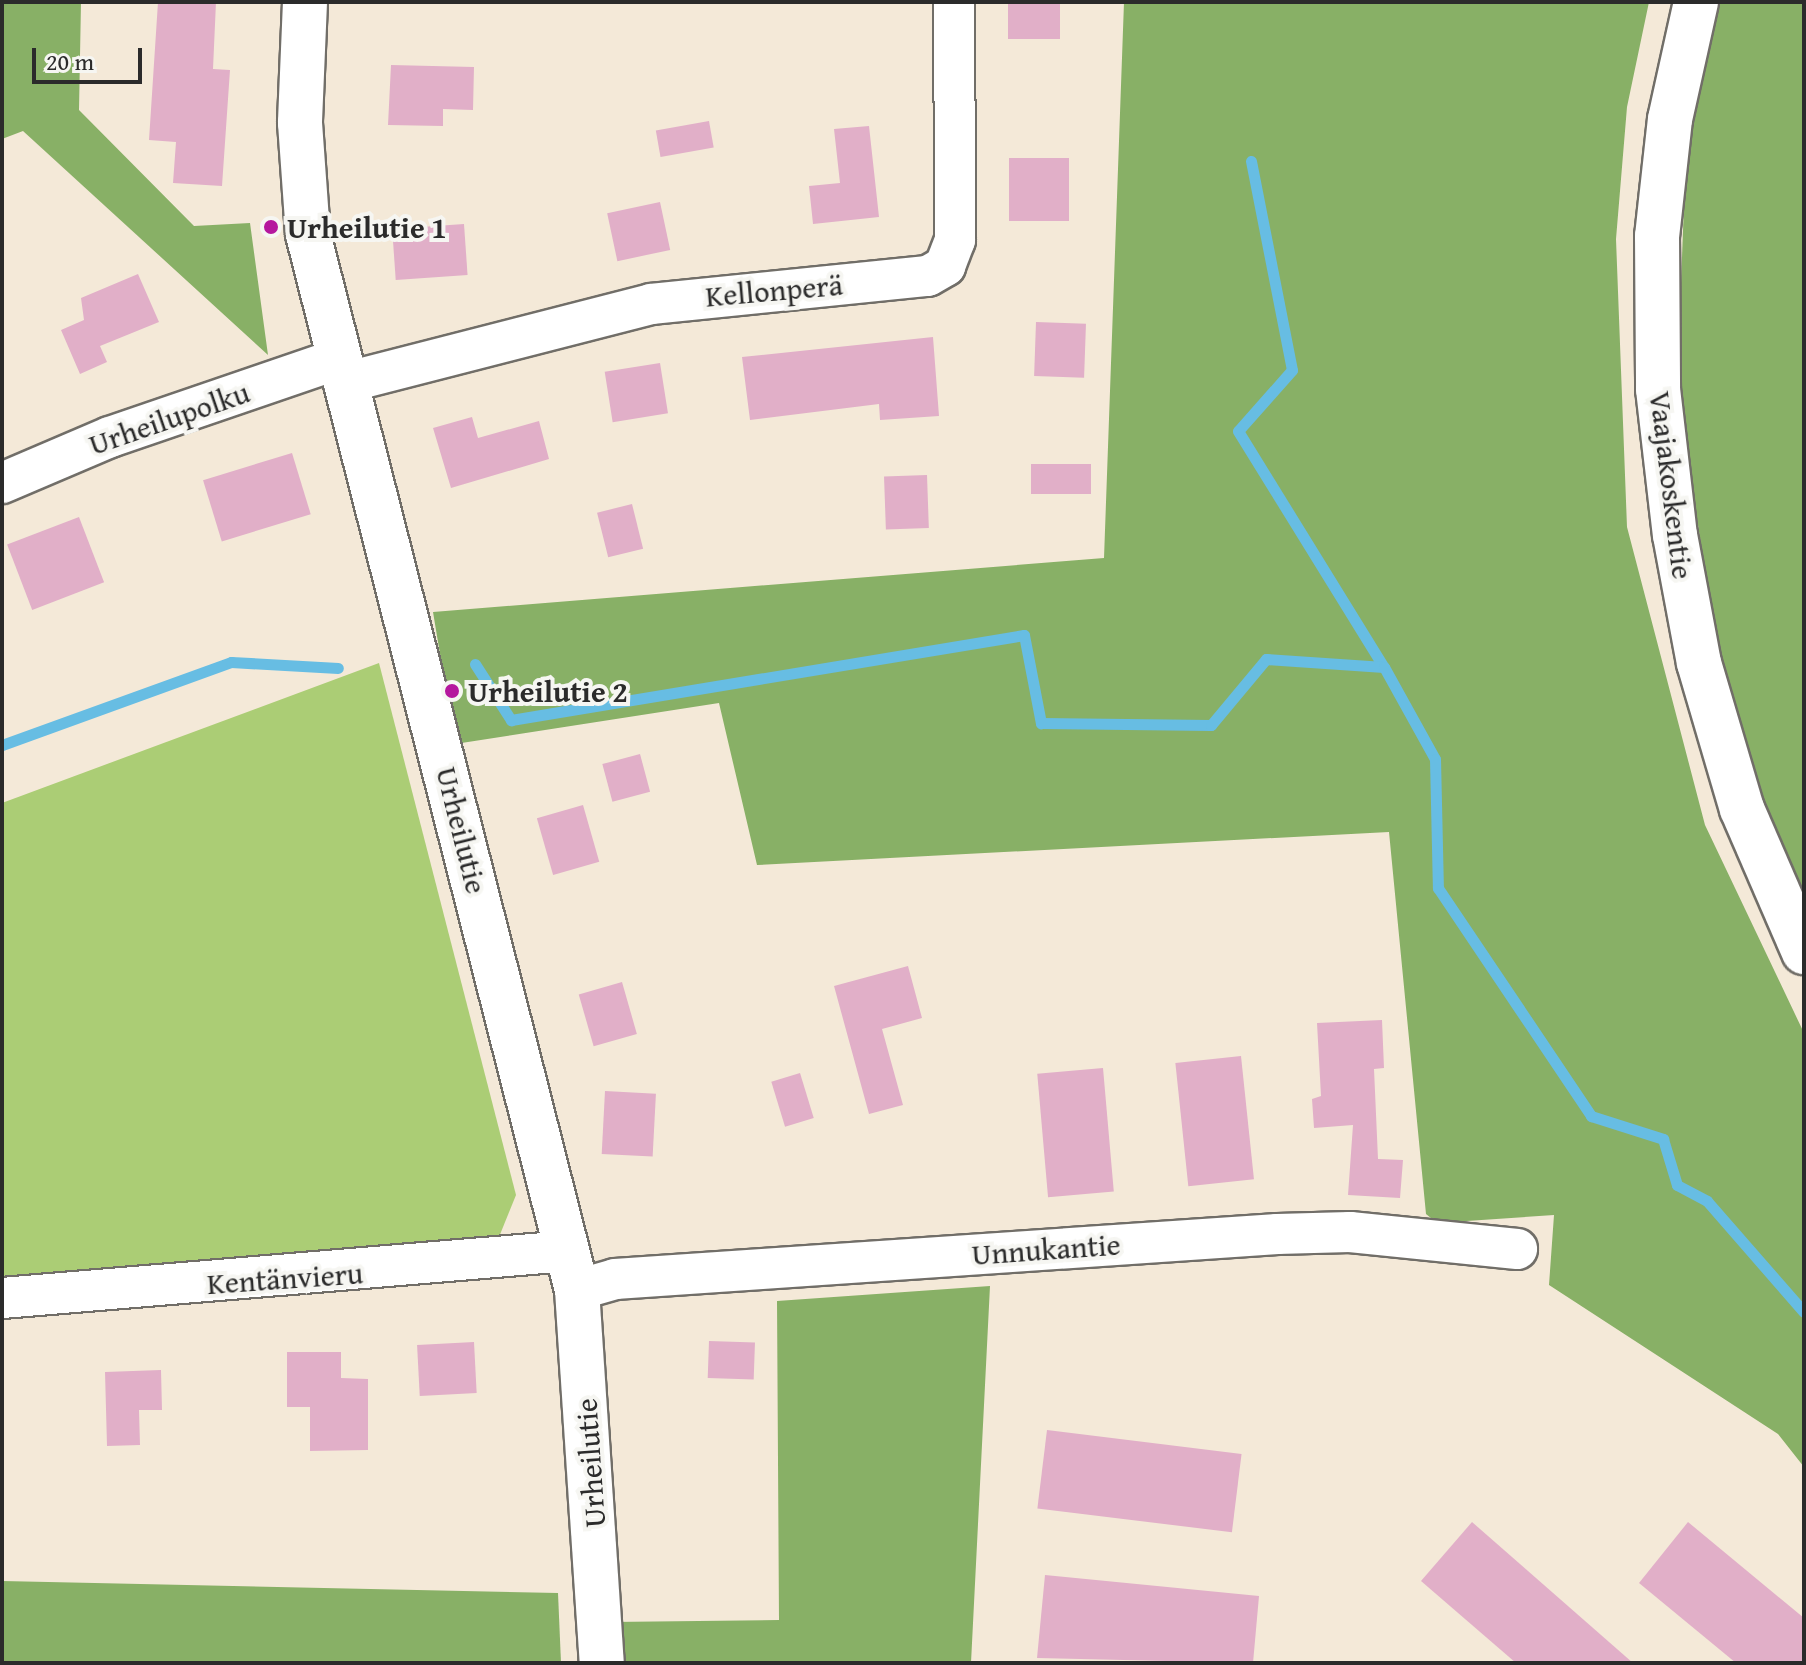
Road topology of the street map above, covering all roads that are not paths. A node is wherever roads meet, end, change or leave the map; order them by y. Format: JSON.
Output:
{"nodes":[{"id":1,"x":305,"y":2,"type":"edge"},
{"id":2,"x":954,"y":2,"type":"edge"},
{"id":3,"x":1696,"y":2,"type":"edge"},
{"id":4,"x":341,"y":371,"type":"junction"},
{"id":5,"x":2,"y":483,"type":"edge"},
{"id":6,"x":1804,"y":952,"type":"edge"},
{"id":7,"x":1517,"y":1249,"type":"dead end"},
{"id":8,"x":572,"y":1270,"type":"junction"},
{"id":9,"x":2,"y":1298,"type":"edge"},
{"id":10,"x":602,"y":1663,"type":"edge"}],
"edges":[{"from":1,"to":4,"type":"street","name":"Urheilutie"},
{"from":2,"to":4,"type":"street","name":"Kellonperä"},
{"from":3,"to":6,"type":"street","name":"Vaajakoskentie"},
{"from":4,"to":5,"type":"street","name":"Urheilupolku"},
{"from":4,"to":8,"type":"street","name":"Urheilutie"},
{"from":7,"to":8,"type":"street","name":"Unnukantie"},
{"from":8,"to":9,"type":"street","name":"Kentänvieru"},
{"from":8,"to":10,"type":"street","name":"Urheilutie"}]}
